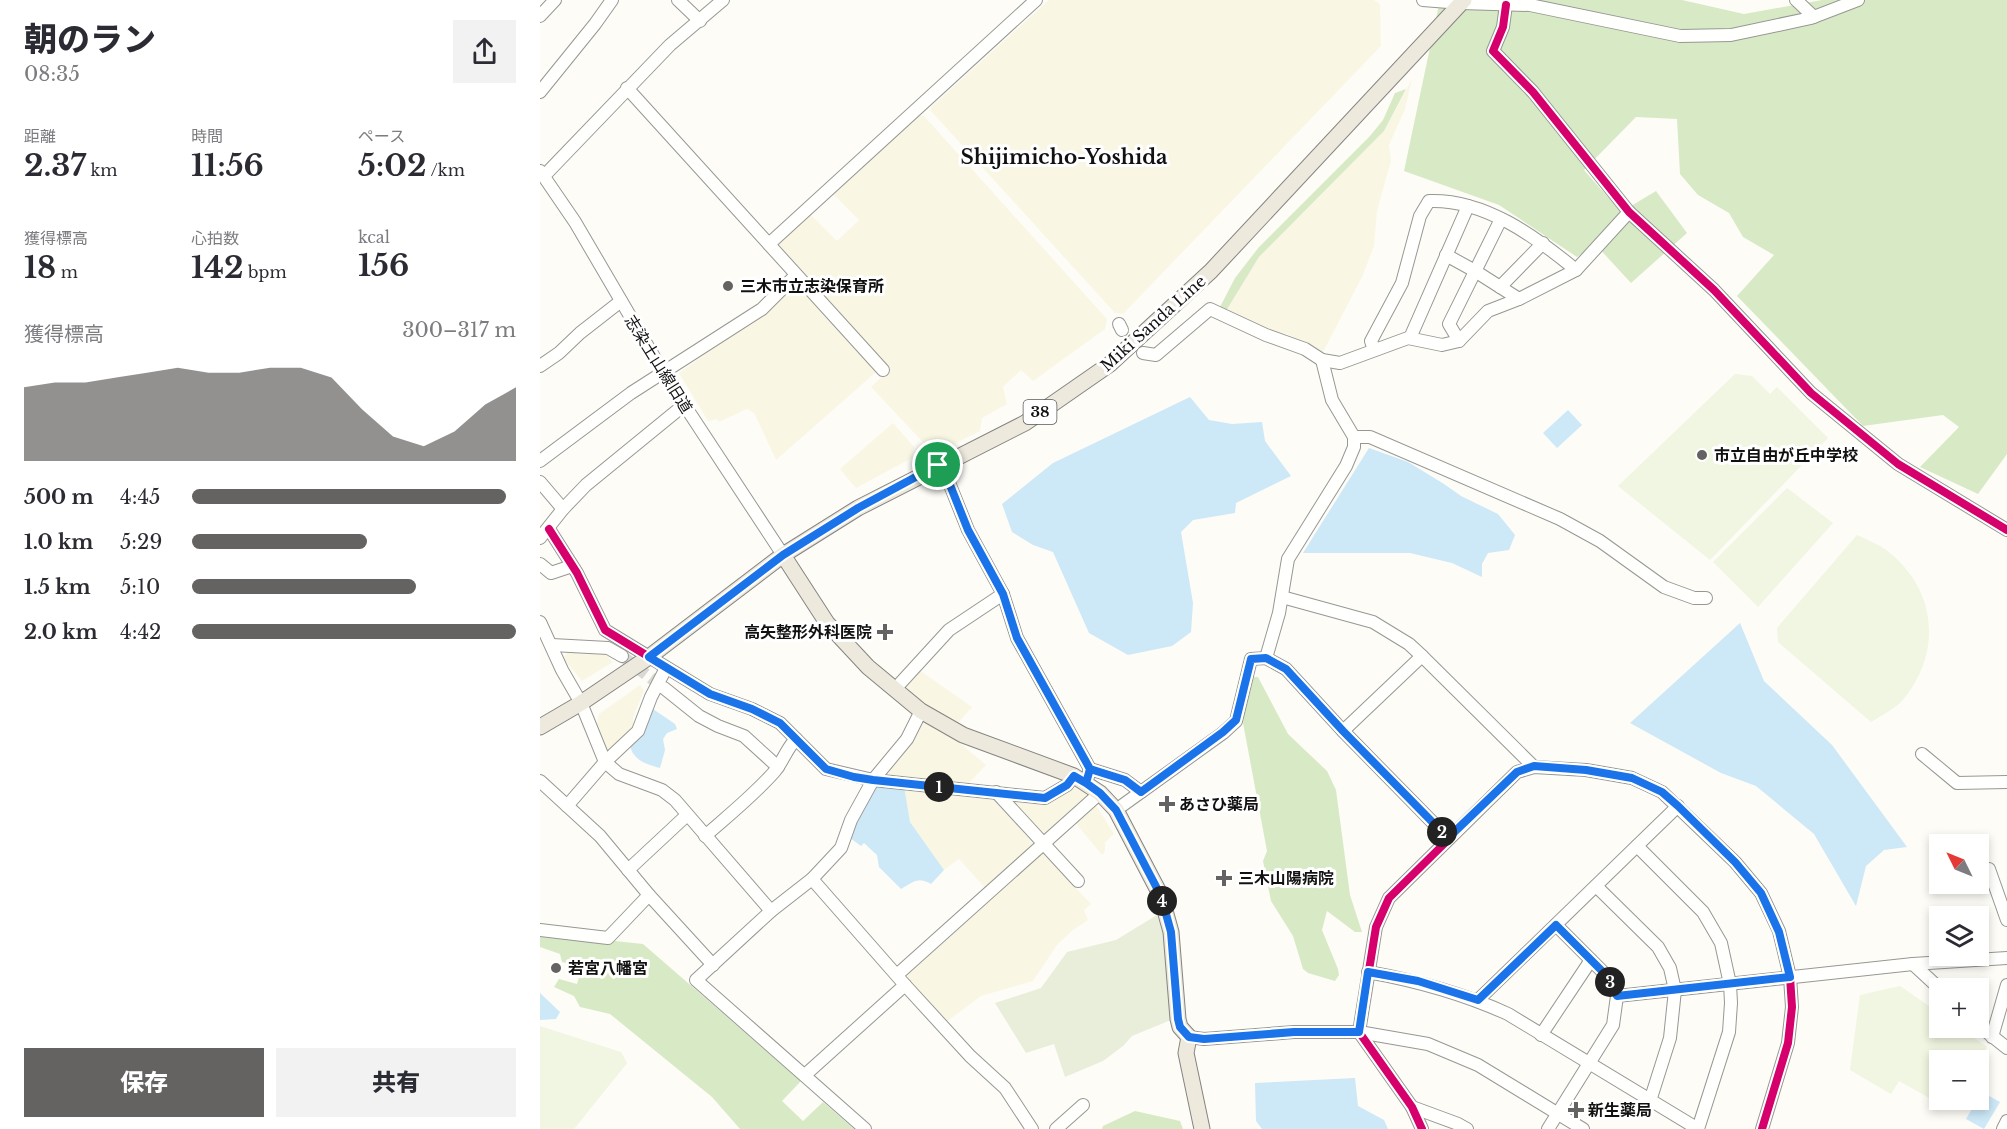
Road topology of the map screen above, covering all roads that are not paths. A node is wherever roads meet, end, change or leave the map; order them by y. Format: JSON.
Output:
{"nodes":[{"id":1,"x":555,"y":0,"type":"edge"},
{"id":2,"x":612,"y":0,"type":"edge"},
{"id":3,"x":678,"y":0,"type":"edge"},
{"id":4,"x":723,"y":0,"type":"edge"},
{"id":5,"x":1036,"y":0,"type":"edge"},
{"id":6,"x":1423,"y":0,"type":"edge"},
{"id":7,"x":1796,"y":0,"type":"edge"},
{"id":8,"x":1858,"y":0,"type":"edge"},
{"id":9,"x":1462,"y":2,"type":"edge"},
{"id":10,"x":1506,"y":5,"type":"junction"},
{"id":11,"x":540,"y":16,"type":"edge"},
{"id":12,"x":1814,"y":17,"type":"junction"},
{"id":13,"x":700,"y":21,"type":"junction"},
{"id":14,"x":627,"y":88,"type":"junction"},
{"id":15,"x":540,"y":92,"type":"edge"},
{"id":16,"x":542,"y":173,"type":"edge"},
{"id":17,"x":1468,"y":206,"type":"junction"},
{"id":18,"x":1629,"y":212,"type":"junction"},
{"id":19,"x":1501,"y":219,"type":"junction"},
{"id":20,"x":1543,"y":243,"type":"junction"},
{"id":21,"x":769,"y":244,"type":"junction"},
{"id":22,"x":1446,"y":255,"type":"junction"},
{"id":23,"x":1576,"y":270,"type":"junction"},
{"id":24,"x":1475,"y":271,"type":"junction"},
{"id":25,"x":796,"y":275,"type":"junction"},
{"id":26,"x":1500,"y":287,"type":"junction"},
{"id":27,"x":1520,"y":300,"type":"junction"},
{"id":28,"x":621,"y":301,"type":"junction"},
{"id":29,"x":1410,"y":339,"type":"junction"},
{"id":30,"x":1459,"y":341,"type":"junction"},
{"id":31,"x":1374,"y":350,"type":"junction"},
{"id":32,"x":1143,"y":353,"type":"dead end"},
{"id":33,"x":1322,"y":360,"type":"junction"},
{"id":34,"x":540,"y":366,"type":"edge"},
{"id":35,"x":883,"y":370,"type":"dead end"},
{"id":36,"x":664,"y":374,"type":"junction"},
{"id":37,"x":684,"y":405,"type":"junction"},
{"id":38,"x":1354,"y":437,"type":"junction"},
{"id":39,"x":540,"y":461,"type":"edge"},
{"id":40,"x":938,"y":465,"type":"junction"},
{"id":41,"x":540,"y":482,"type":"edge"},
{"id":42,"x":563,"y":509,"type":"junction"},
{"id":43,"x":549,"y":529,"type":"junction"},
{"id":44,"x":2007,"y":530,"type":"edge"},
{"id":45,"x":540,"y":538,"type":"edge"},
{"id":46,"x":783,"y":555,"type":"junction"},
{"id":47,"x":540,"y":564,"type":"edge"},
{"id":48,"x":572,"y":566,"type":"junction"},
{"id":49,"x":1003,"y":594,"type":"junction"},
{"id":50,"x":1282,"y":597,"type":"junction"},
{"id":51,"x":1706,"y":598,"type":"dead end"},
{"id":52,"x":540,"y":622,"type":"edge"},
{"id":53,"x":552,"y":645,"type":"junction"},
{"id":54,"x":622,"y":656,"type":"tunnel mouth"},
{"id":55,"x":1422,"y":656,"type":"junction"},
{"id":56,"x":649,"y":657,"type":"junction"},
{"id":57,"x":1266,"y":658,"type":"junction"},
{"id":58,"x":666,"y":668,"type":"junction"},
{"id":59,"x":664,"y":688,"type":"tunnel mouth"},
{"id":60,"x":895,"y":689,"type":"junction"},
{"id":61,"x":581,"y":703,"type":"junction"},
{"id":62,"x":921,"y":711,"type":"junction"},
{"id":63,"x":540,"y":727,"type":"edge"},
{"id":64,"x":1343,"y":731,"type":"junction"},
{"id":65,"x":796,"y":738,"type":"junction"},
{"id":66,"x":1922,"y":754,"type":"dead end"},
{"id":67,"x":605,"y":762,"type":"junction"},
{"id":68,"x":1534,"y":766,"type":"junction"},
{"id":69,"x":778,"y":767,"type":"junction"},
{"id":70,"x":1083,"y":776,"type":"junction"},
{"id":71,"x":873,"y":780,"type":"junction"},
{"id":72,"x":540,"y":781,"type":"edge"},
{"id":73,"x":2007,"y":782,"type":"edge"},
{"id":74,"x":996,"y":792,"type":"junction"},
{"id":75,"x":1141,"y":792,"type":"junction"},
{"id":76,"x":1100,"y":793,"type":"junction"},
{"id":77,"x":567,"y":806,"type":"junction"},
{"id":78,"x":1678,"y":806,"type":"junction"},
{"id":79,"x":1116,"y":810,"type":"junction"},
{"id":80,"x":687,"y":815,"type":"junction"},
{"id":81,"x":705,"y":836,"type":"junction"},
{"id":82,"x":1448,"y":838,"type":"junction"},
{"id":83,"x":1042,"y":844,"type":"junction"},
{"id":84,"x":1637,"y":846,"type":"junction"},
{"id":85,"x":1989,"y":868,"type":"dead end"},
{"id":86,"x":628,"y":870,"type":"junction"},
{"id":87,"x":812,"y":879,"type":"junction"},
{"id":88,"x":1078,"y":881,"type":"dead end"},
{"id":89,"x":1596,"y":886,"type":"junction"},
{"id":90,"x":2001,"y":886,"type":"edge"},
{"id":91,"x":649,"y":895,"type":"junction"},
{"id":92,"x":771,"y":911,"type":"junction"},
{"id":93,"x":2007,"y":920,"type":"edge"},
{"id":94,"x":1556,"y":925,"type":"junction"},
{"id":95,"x":540,"y":930,"type":"edge"},
{"id":96,"x":2007,"y":958,"type":"edge"},
{"id":97,"x":1591,"y":960,"type":"junction"},
{"id":98,"x":1913,"y":964,"type":"junction"},
{"id":99,"x":712,"y":965,"type":"junction"},
{"id":100,"x":1368,"y":972,"type":"junction"},
{"id":101,"x":1790,"y":977,"type":"junction"},
{"id":102,"x":1929,"y":979,"type":"edge"},
{"id":103,"x":902,"y":980,"type":"junction"},
{"id":104,"x":1730,"y":984,"type":"junction"},
{"id":105,"x":2007,"y":985,"type":"edge"},
{"id":106,"x":1675,"y":990,"type":"junction"},
{"id":107,"x":1617,"y":996,"type":"junction"},
{"id":108,"x":1478,"y":1000,"type":"junction"},
{"id":109,"x":1359,"y":1032,"type":"junction"},
{"id":110,"x":1989,"y":1034,"type":"edge"},
{"id":111,"x":1541,"y":1035,"type":"junction"},
{"id":112,"x":1189,"y":1037,"type":"junction"},
{"id":113,"x":1992,"y":1037,"type":"junction"},
{"id":114,"x":2007,"y":1048,"type":"edge"},
{"id":115,"x":1588,"y":1064,"type":"junction"},
{"id":116,"x":805,"y":1075,"type":"junction"},
{"id":117,"x":1650,"y":1101,"type":"junction"},
{"id":118,"x":1083,"y":1105,"type":"dead end"},
{"id":119,"x":1412,"y":1107,"type":"junction"},
{"id":120,"x":1558,"y":1113,"type":"junction"},
{"id":121,"x":2007,"y":1121,"type":"edge"},
{"id":122,"x":865,"y":1129,"type":"edge"},
{"id":123,"x":1032,"y":1129,"type":"edge"},
{"id":124,"x":1056,"y":1129,"type":"edge"},
{"id":125,"x":1203,"y":1129,"type":"edge"},
{"id":126,"x":1422,"y":1129,"type":"edge"},
{"id":127,"x":1467,"y":1129,"type":"edge"},
{"id":128,"x":1548,"y":1129,"type":"edge"},
{"id":129,"x":1583,"y":1129,"type":"edge"},
{"id":130,"x":1698,"y":1129,"type":"edge"},
{"id":131,"x":1762,"y":1129,"type":"edge"},
{"id":132,"x":2003,"y":1129,"type":"edge"}],
"edges":[{"from":1,"to":11,"type":"street"},
{"from":2,"to":15,"type":"street"},
{"from":3,"to":13,"type":"street"},
{"from":4,"to":13,"type":"street"},
{"from":5,"to":21,"type":"street"},
{"from":6,"to":9,"type":"street"},
{"from":7,"to":12,"type":"street"},
{"from":8,"to":12,"type":"street"},
{"from":9,"to":10,"type":"street"},
{"from":9,"to":40,"type":"main road","name":"Miki Sanda Line","number":"38"},
{"from":10,"to":12,"type":"street"},
{"from":10,"to":18,"type":"street"},
{"from":13,"to":14,"type":"street"},
{"from":14,"to":16,"type":"street"},
{"from":14,"to":21,"type":"street"},
{"from":16,"to":28,"type":"street","name":"志染土山線旧道"},
{"from":17,"to":19,"type":"street"},
{"from":17,"to":22,"type":"street"},
{"from":17,"to":31,"type":"street"},
{"from":18,"to":23,"type":"street"},
{"from":18,"to":44,"type":"street"},
{"from":19,"to":20,"type":"street"},
{"from":19,"to":24,"type":"street"},
{"from":20,"to":23,"type":"street"},
{"from":20,"to":26,"type":"street"},
{"from":21,"to":25,"type":"street"},
{"from":22,"to":24,"type":"street"},
{"from":22,"to":29,"type":"street"},
{"from":23,"to":27,"type":"street"},
{"from":24,"to":26,"type":"street"},
{"from":24,"to":30,"type":"street"},
{"from":25,"to":35,"type":"street"},
{"from":25,"to":36,"type":"street"},
{"from":26,"to":27,"type":"street"},
{"from":27,"to":30,"type":"street"},
{"from":28,"to":34,"type":"street"},
{"from":28,"to":36,"type":"street","name":"志染土山線旧道"},
{"from":29,"to":30,"type":"street"},
{"from":29,"to":31,"type":"street"},
{"from":31,"to":33,"type":"street"},
{"from":32,"to":33,"type":"street"},
{"from":33,"to":38,"type":"street"},
{"from":36,"to":37,"type":"street","name":"志染土山線旧道"},
{"from":36,"to":39,"type":"street"},
{"from":37,"to":42,"type":"street"},
{"from":37,"to":46,"type":"street","name":"志染土山線旧道"},
{"from":38,"to":50,"type":"street"},
{"from":38,"to":51,"type":"street"},
{"from":40,"to":46,"type":"main road","name":"Miki Sanda Line","number":"38"},
{"from":40,"to":49,"type":"street"},
{"from":41,"to":42,"type":"street"},
{"from":42,"to":43,"type":"street"},
{"from":43,"to":45,"type":"street"},
{"from":43,"to":48,"type":"street"},
{"from":46,"to":56,"type":"main road","name":"Miki Sanda Line","number":"38"},
{"from":46,"to":60,"type":"main road"},
{"from":47,"to":48,"type":"street"},
{"from":48,"to":56,"type":"street"},
{"from":49,"to":60,"type":"street"},
{"from":49,"to":70,"type":"street"},
{"from":50,"to":55,"type":"street"},
{"from":50,"to":57,"type":"street"},
{"from":52,"to":53,"type":"street"},
{"from":53,"to":54,"type":"street"},
{"from":53,"to":61,"type":"street"},
{"from":55,"to":64,"type":"street"},
{"from":55,"to":68,"type":"street"},
{"from":56,"to":58,"type":"street"},
{"from":56,"to":61,"type":"main road","name":"Miki Sanda Line","number":"38"},
{"from":57,"to":64,"type":"street"},
{"from":57,"to":75,"type":"street"},
{"from":58,"to":65,"type":"street"},
{"from":58,"to":67,"type":"street"},
{"from":59,"to":69,"type":"street"},
{"from":60,"to":62,"type":"main road"},
{"from":61,"to":63,"type":"main road","name":"Miki Sanda Line","number":"38"},
{"from":61,"to":67,"type":"street"},
{"from":62,"to":70,"type":"main road"},
{"from":62,"to":71,"type":"street"},
{"from":64,"to":82,"type":"street"},
{"from":65,"to":69,"type":"street"},
{"from":65,"to":71,"type":"street"},
{"from":66,"to":73,"type":"street"},
{"from":67,"to":77,"type":"street"},
{"from":67,"to":80,"type":"street"},
{"from":68,"to":78,"type":"street"},
{"from":68,"to":82,"type":"street"},
{"from":69,"to":81,"type":"street"},
{"from":70,"to":74,"type":"street"},
{"from":70,"to":75,"type":"street"},
{"from":70,"to":76,"type":"main road"},
{"from":71,"to":74,"type":"street"},
{"from":71,"to":87,"type":"street"},
{"from":72,"to":77,"type":"street"},
{"from":74,"to":83,"type":"street"},
{"from":75,"to":79,"type":"street"},
{"from":76,"to":79,"type":"main road"},
{"from":76,"to":83,"type":"street"},
{"from":77,"to":86,"type":"street"},
{"from":78,"to":84,"type":"street"},
{"from":78,"to":101,"type":"street"},
{"from":79,"to":112,"type":"main road"},
{"from":80,"to":81,"type":"street"},
{"from":80,"to":86,"type":"street"},
{"from":81,"to":92,"type":"street"},
{"from":82,"to":100,"type":"street"},
{"from":83,"to":88,"type":"street"},
{"from":83,"to":103,"type":"street"},
{"from":84,"to":89,"type":"street"},
{"from":84,"to":104,"type":"street"},
{"from":85,"to":90,"type":"street"},
{"from":86,"to":91,"type":"street"},
{"from":87,"to":92,"type":"street"},
{"from":87,"to":103,"type":"street"},
{"from":89,"to":94,"type":"street"},
{"from":89,"to":106,"type":"street"},
{"from":90,"to":93,"type":"street"},
{"from":91,"to":95,"type":"street"},
{"from":91,"to":99,"type":"street"},
{"from":92,"to":99,"type":"street"},
{"from":94,"to":97,"type":"street"},
{"from":94,"to":108,"type":"street"},
{"from":96,"to":98,"type":"street"},
{"from":97,"to":107,"type":"street"},
{"from":97,"to":111,"type":"street"},
{"from":98,"to":101,"type":"street"},
{"from":98,"to":102,"type":"street"},
{"from":99,"to":116,"type":"street"},
{"from":100,"to":108,"type":"street"},
{"from":100,"to":109,"type":"street"},
{"from":101,"to":104,"type":"street"},
{"from":101,"to":131,"type":"street"},
{"from":103,"to":116,"type":"street"},
{"from":103,"to":123,"type":"street"},
{"from":104,"to":106,"type":"street"},
{"from":104,"to":130,"type":"street"},
{"from":105,"to":113,"type":"street"},
{"from":106,"to":107,"type":"street"},
{"from":106,"to":117,"type":"street"},
{"from":107,"to":115,"type":"street"},
{"from":108,"to":111,"type":"street"},
{"from":109,"to":112,"type":"street"},
{"from":109,"to":119,"type":"street"},
{"from":109,"to":120,"type":"street"},
{"from":110,"to":113,"type":"street"},
{"from":111,"to":115,"type":"street"},
{"from":112,"to":125,"type":"main road"},
{"from":113,"to":114,"type":"street"},
{"from":115,"to":117,"type":"street"},
{"from":115,"to":120,"type":"street"},
{"from":116,"to":122,"type":"street"},
{"from":117,"to":130,"type":"street"},
{"from":118,"to":124,"type":"street"},
{"from":119,"to":126,"type":"street"},
{"from":119,"to":127,"type":"street"},
{"from":120,"to":128,"type":"street"},
{"from":120,"to":129,"type":"street"},
{"from":121,"to":132,"type":"street"}]}
